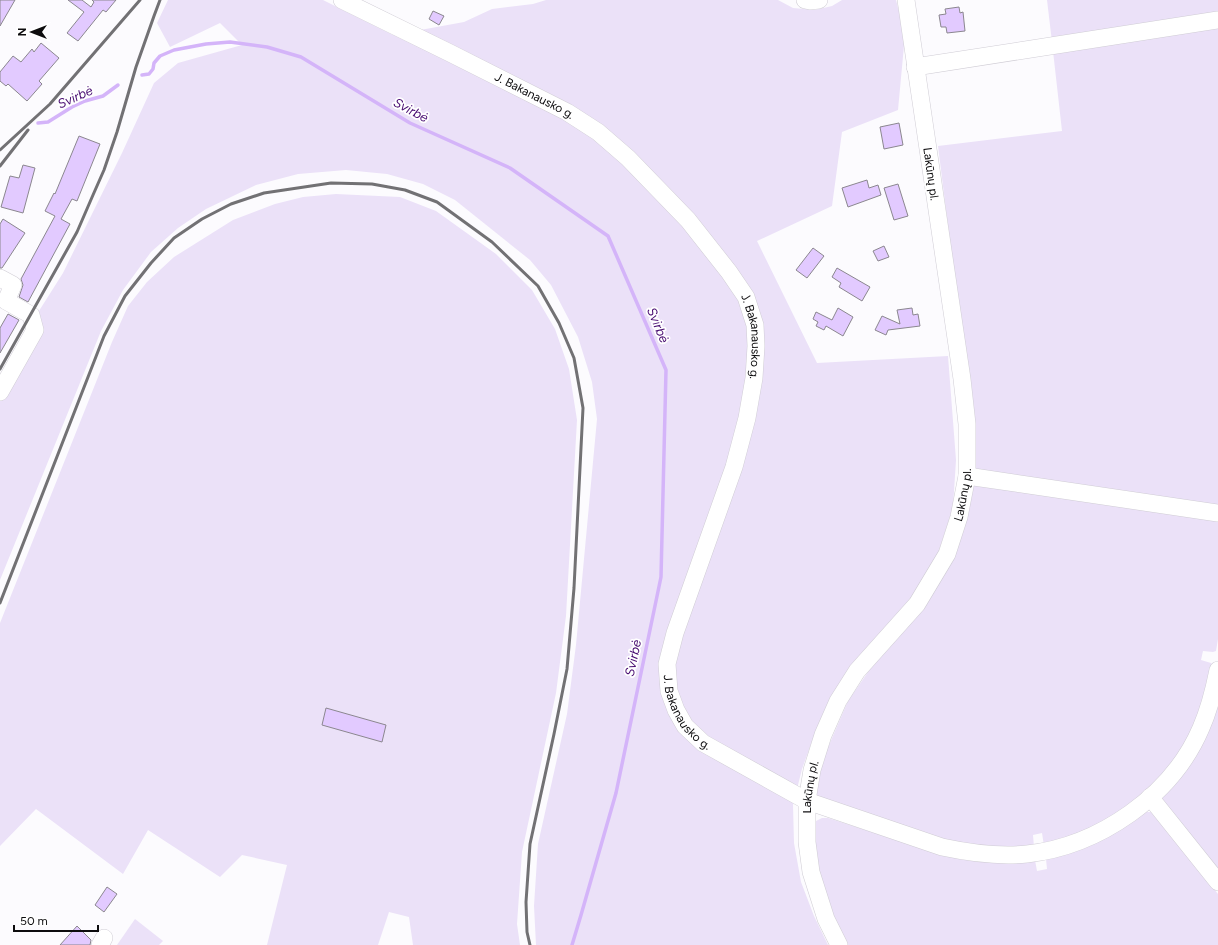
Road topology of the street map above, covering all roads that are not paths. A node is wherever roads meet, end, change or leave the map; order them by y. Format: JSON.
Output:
{"nodes":[{"id":1,"x":342,"y":0,"type":"edge"},
{"id":2,"x":805,"y":0,"type":"edge"},
{"id":3,"x":819,"y":0,"type":"edge"},
{"id":4,"x":906,"y":0,"type":"edge"},
{"id":5,"x":1218,"y":20,"type":"edge"},
{"id":6,"x":916,"y":67,"type":"junction"},
{"id":7,"x":0,"y":278,"type":"edge"},
{"id":8,"x":0,"y":392,"type":"edge"},
{"id":9,"x":967,"y":476,"type":"junction"},
{"id":10,"x":1218,"y":513,"type":"edge"},
{"id":11,"x":1218,"y":670,"type":"edge"},
{"id":12,"x":1150,"y":798,"type":"junction"},
{"id":13,"x":806,"y":802,"type":"junction"},
{"id":14,"x":1218,"y":882,"type":"edge"},
{"id":15,"x":838,"y":945,"type":"edge"}],
"edges":[{"from":1,"to":13,"type":"street","name":"J. Bakanausko g."},
{"from":2,"to":3,"type":"street"},
{"from":4,"to":6,"type":"street","name":"Lakūnų pl."},
{"from":5,"to":6,"type":"street"},
{"from":6,"to":9,"type":"street","name":"Lakūnų pl."},
{"from":7,"to":8,"type":"street"},
{"from":9,"to":10,"type":"street"},
{"from":9,"to":13,"type":"street","name":"Lakūnų pl."},
{"from":11,"to":12,"type":"street","name":"J. Bakanausko g."},
{"from":12,"to":13,"type":"street","name":"J. Bakanausko g."},
{"from":12,"to":14,"type":"street"},
{"from":13,"to":15,"type":"street","name":"Lakūnų pl."}]}
